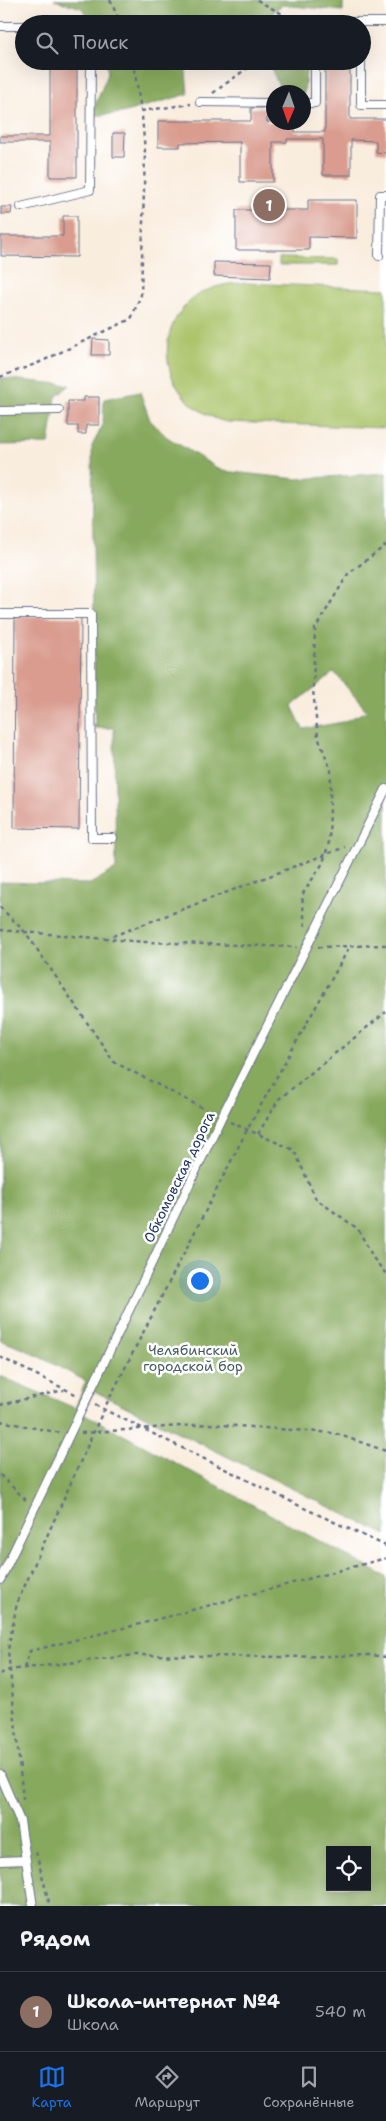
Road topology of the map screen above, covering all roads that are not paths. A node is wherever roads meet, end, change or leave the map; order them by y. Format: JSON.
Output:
{"nodes":[{"id":1,"x":386,"y":22,"type":"edge"},
{"id":2,"x":371,"y":23,"type":"edge"},
{"id":3,"x":0,"y":26,"type":"edge"},
{"id":4,"x":15,"y":26,"type":"edge"},
{"id":5,"x":91,"y":70,"type":"edge"},
{"id":6,"x":315,"y":70,"type":"edge"},
{"id":7,"x":361,"y":70,"type":"edge"},
{"id":8,"x":200,"y":102,"type":"dead end"},
{"id":9,"x":266,"y":103,"type":"edge"},
{"id":10,"x":311,"y":103,"type":"edge"},
{"id":11,"x":386,"y":105,"type":"edge"},
{"id":12,"x":386,"y":195,"type":"edge"},
{"id":13,"x":21,"y":208,"type":"dead end"},
{"id":14,"x":379,"y":256,"type":"dead end"},
{"id":15,"x":59,"y":410,"type":"dead end"},
{"id":16,"x":0,"y":412,"type":"edge"},
{"id":17,"x":0,"y":614,"type":"edge"},
{"id":18,"x":386,"y":789,"type":"edge"},
{"id":19,"x":113,"y":838,"type":"dead end"},
{"id":20,"x":0,"y":1580,"type":"edge"},
{"id":21,"x":0,"y":1774,"type":"edge"},
{"id":22,"x":26,"y":1860,"type":"junction"},
{"id":23,"x":0,"y":1861,"type":"edge"},
{"id":24,"x":33,"y":1906,"type":"edge"}],
"edges":[{"from":1,"to":2,"type":"lane"},
{"from":3,"to":4,"type":"lane"},
{"from":5,"to":13,"type":"lane"},
{"from":6,"to":10,"type":"lane"},
{"from":7,"to":11,"type":"lane"},
{"from":8,"to":9,"type":"lane"},
{"from":12,"to":14,"type":"lane"},
{"from":15,"to":16,"type":"lane"},
{"from":17,"to":19,"type":"lane"},
{"from":18,"to":20,"type":"lane","name":"Обкомовская дорога"},
{"from":21,"to":22,"type":"lane"},
{"from":22,"to":23,"type":"lane"},
{"from":22,"to":24,"type":"lane"}]}
